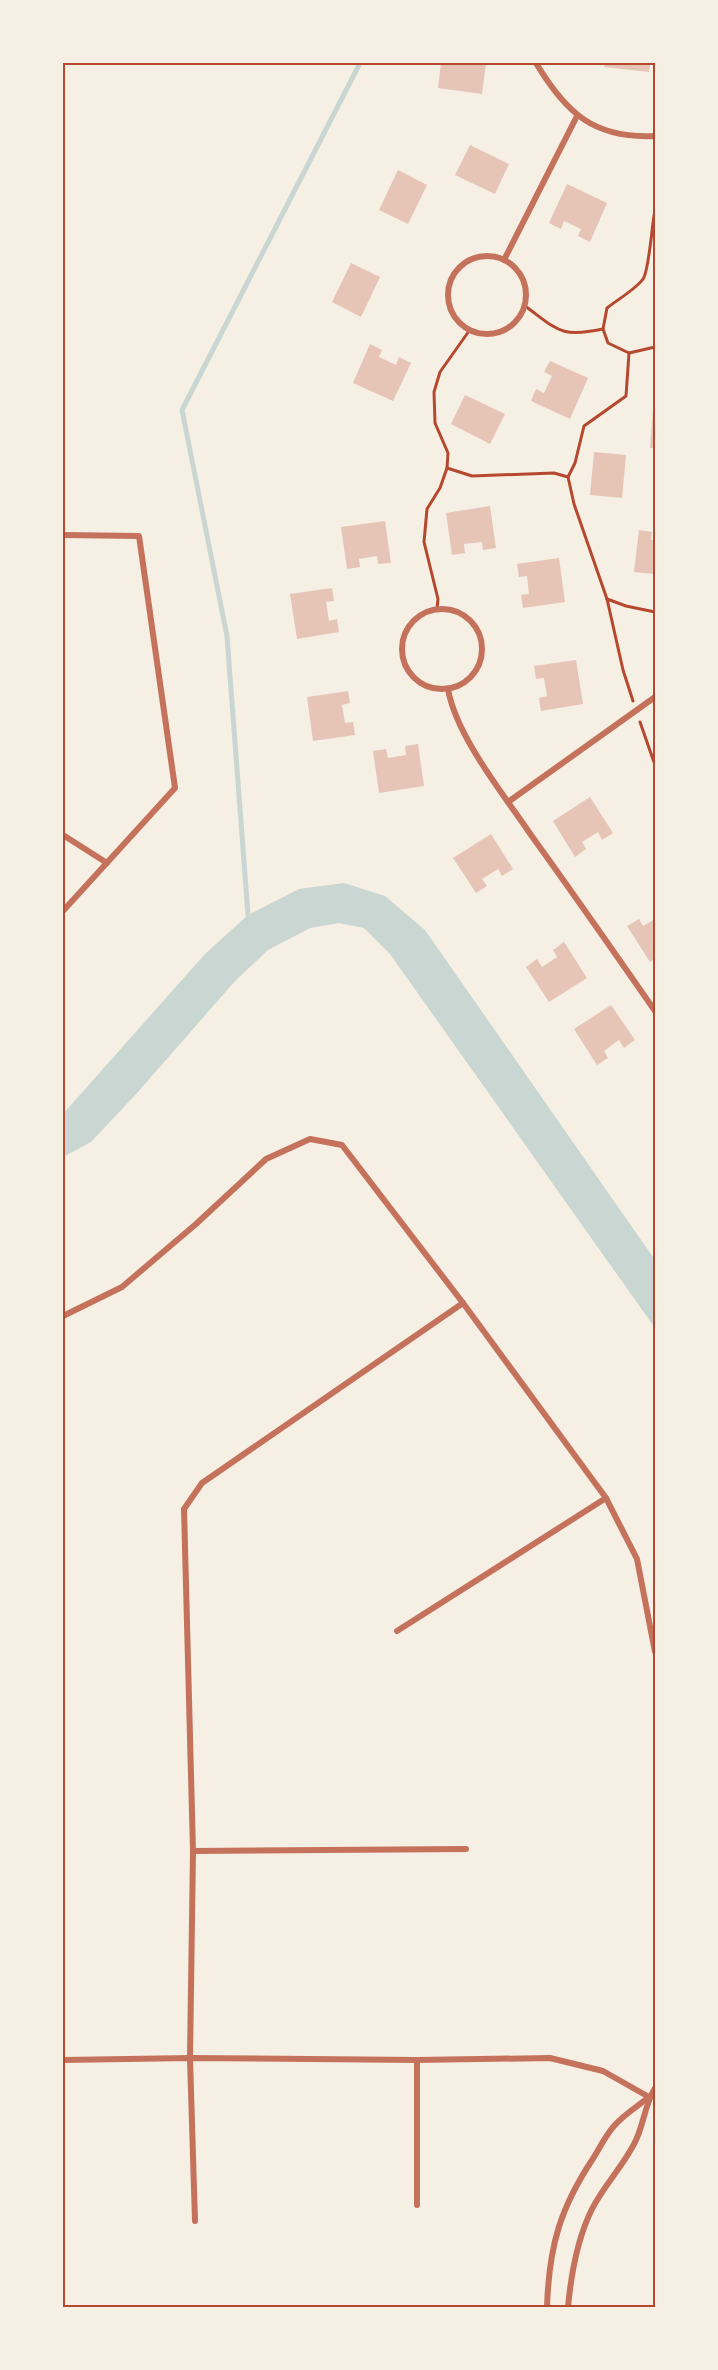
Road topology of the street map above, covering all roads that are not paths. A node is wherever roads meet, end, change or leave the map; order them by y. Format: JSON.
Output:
{"nodes":[{"id":1,"x":536,"y":63,"type":"edge"},
{"id":2,"x":577,"y":116,"type":"junction"},
{"id":3,"x":655,"y":136,"type":"edge"},
{"id":4,"x":504,"y":260,"type":"junction"},
{"id":5,"x":63,"y":535,"type":"edge"},
{"id":6,"x":448,"y":689,"type":"junction"},
{"id":7,"x":655,"y":697,"type":"edge"},
{"id":8,"x":508,"y":802,"type":"junction"},
{"id":9,"x":63,"y":835,"type":"edge"},
{"id":10,"x":107,"y":863,"type":"junction"},
{"id":11,"x":63,"y":912,"type":"edge"},
{"id":12,"x":655,"y":1011,"type":"edge"},
{"id":13,"x":463,"y":1304,"type":"junction"},
{"id":14,"x":63,"y":1316,"type":"edge"},
{"id":15,"x":606,"y":1498,"type":"junction"},
{"id":16,"x":398,"y":1631,"type":"dead end"},
{"id":17,"x":655,"y":1652,"type":"edge"},
{"id":18,"x":466,"y":1849,"type":"dead end"},
{"id":19,"x":193,"y":1851,"type":"junction"},
{"id":20,"x":190,"y":2058,"type":"junction"},
{"id":21,"x":63,"y":2060,"type":"edge"},
{"id":22,"x":417,"y":2060,"type":"junction"},
{"id":23,"x":655,"y":2088,"type":"edge"},
{"id":24,"x":650,"y":2097,"type":"junction"},
{"id":25,"x":417,"y":2205,"type":"dead end"},
{"id":26,"x":195,"y":2221,"type":"dead end"},
{"id":27,"x":547,"y":2307,"type":"edge"},
{"id":28,"x":568,"y":2307,"type":"edge"}],
"edges":[{"from":1,"to":2,"type":"street"},
{"from":2,"to":3,"type":"street"},
{"from":2,"to":4,"type":"street"},
{"from":4,"to":4,"type":"street"},
{"from":5,"to":10,"type":"street"},
{"from":6,"to":6,"type":"street"},
{"from":6,"to":8,"type":"street"},
{"from":7,"to":8,"type":"street"},
{"from":8,"to":12,"type":"street"},
{"from":9,"to":10,"type":"street"},
{"from":10,"to":11,"type":"street"},
{"from":13,"to":14,"type":"street"},
{"from":13,"to":15,"type":"street"},
{"from":13,"to":19,"type":"street"},
{"from":15,"to":16,"type":"street"},
{"from":15,"to":17,"type":"street"},
{"from":18,"to":19,"type":"street"},
{"from":19,"to":20,"type":"street"},
{"from":20,"to":21,"type":"street"},
{"from":20,"to":22,"type":"street"},
{"from":20,"to":26,"type":"street"},
{"from":22,"to":24,"type":"street"},
{"from":22,"to":25,"type":"street"},
{"from":23,"to":24,"type":"street"},
{"from":24,"to":27,"type":"street"},
{"from":24,"to":28,"type":"street"}]}
